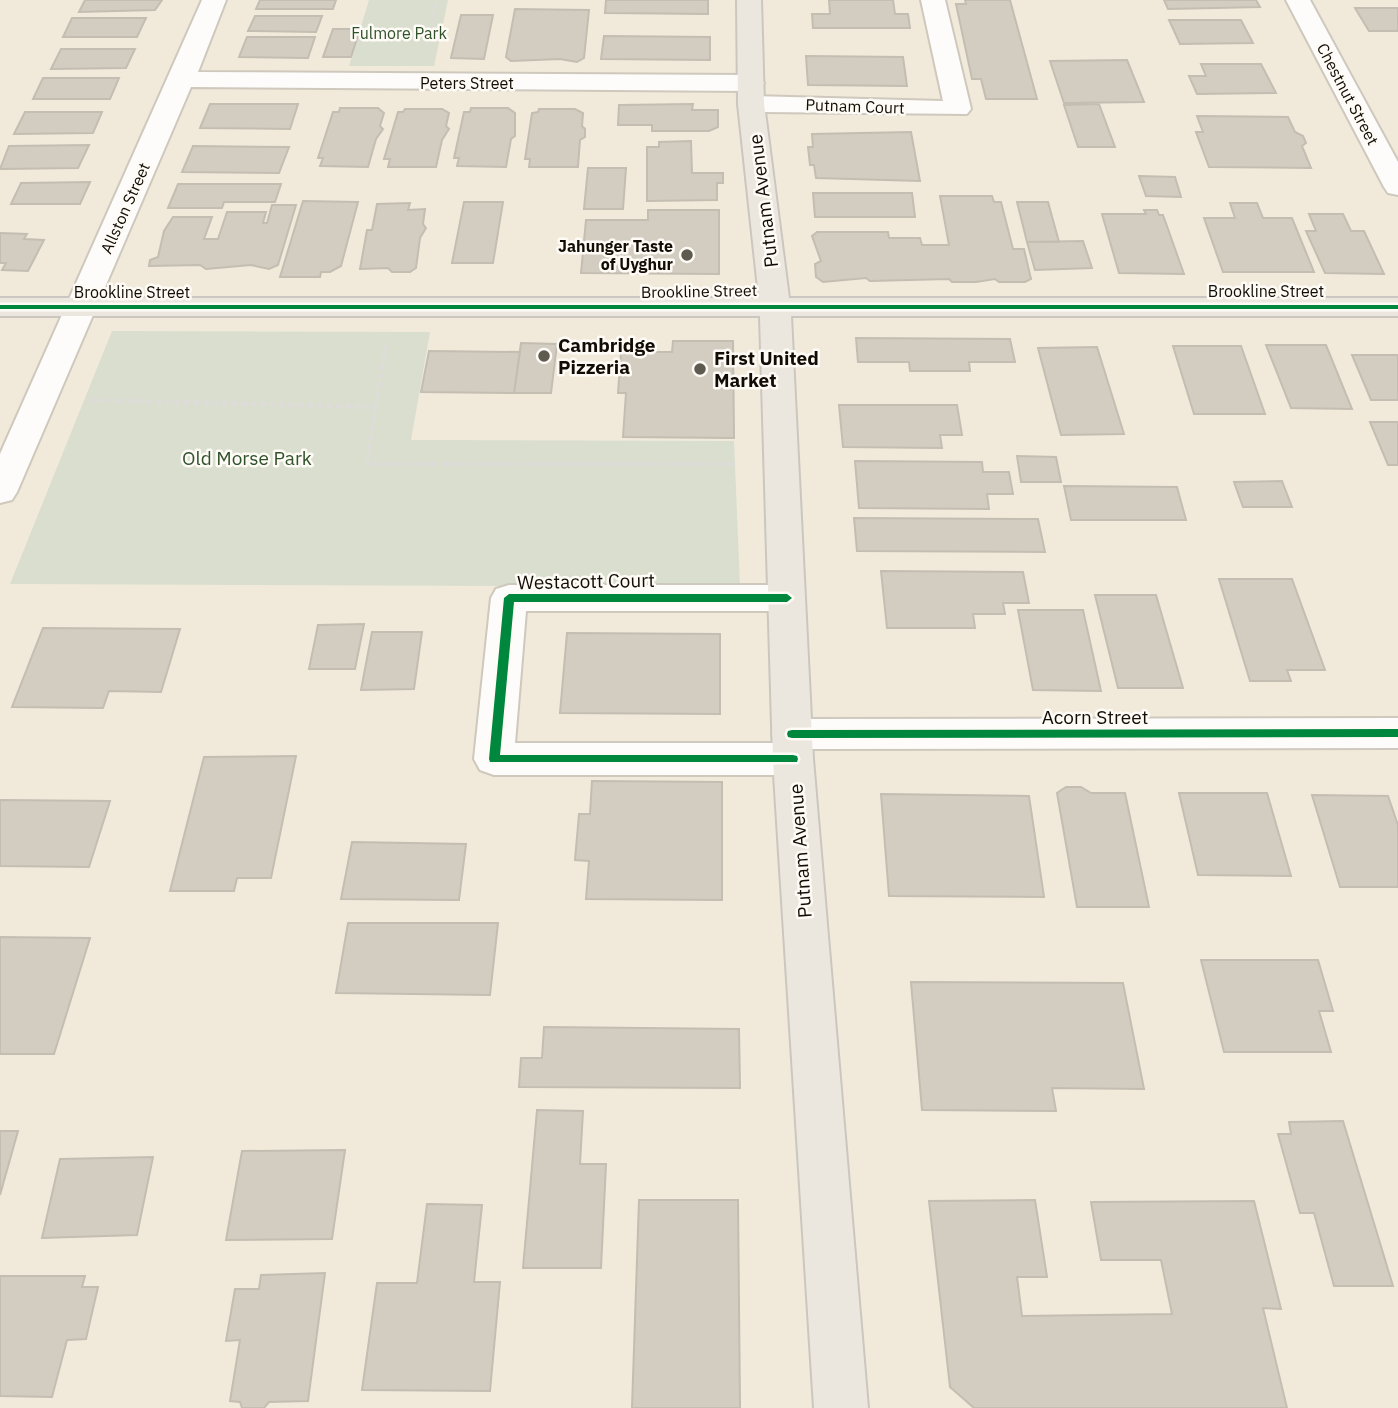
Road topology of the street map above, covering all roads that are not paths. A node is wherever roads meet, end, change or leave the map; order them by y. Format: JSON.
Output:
{"nodes":[{"id":1,"x":214,"y":0,"type":"edge"},
{"id":2,"x":749,"y":0,"type":"edge"},
{"id":3,"x":933,"y":0,"type":"edge"},
{"id":4,"x":1298,"y":0,"type":"edge"},
{"id":5,"x":182,"y":79,"type":"junction"},
{"id":6,"x":751,"y":93,"type":"junction"},
{"id":7,"x":1398,"y":187,"type":"edge"},
{"id":8,"x":775,"y":306,"type":"junction"},
{"id":9,"x":0,"y":307,"type":"edge"},
{"id":10,"x":1398,"y":307,"type":"edge"},
{"id":11,"x":80,"y":308,"type":"junction"},
{"id":12,"x":0,"y":492,"type":"edge"},
{"id":13,"x":787,"y":598,"type":"junction"},
{"id":14,"x":1398,"y":733,"type":"edge"},
{"id":15,"x":793,"y":747,"type":"junction"},
{"id":16,"x":841,"y":1408,"type":"edge"}],
"edges":[{"from":1,"to":5,"type":"street","name":"Allston Street"},
{"from":2,"to":6,"type":"main road","name":"Putnam Avenue"},
{"from":3,"to":6,"type":"street","name":"Putnam Court"},
{"from":4,"to":7,"type":"street","name":"Chestnut Street"},
{"from":5,"to":6,"type":"street","name":"Peters Street"},
{"from":5,"to":11,"type":"street","name":"Allston Street"},
{"from":6,"to":8,"type":"main road","name":"Putnam Avenue"},
{"from":8,"to":10,"type":"main road","name":"Brookline Street"},
{"from":8,"to":11,"type":"main road","name":"Brookline Street"},
{"from":8,"to":13,"type":"main road","name":"Putnam Avenue"},
{"from":9,"to":11,"type":"main road","name":"Brookline Street"},
{"from":11,"to":12,"type":"street","name":"Allston Street"},
{"from":13,"to":15,"type":"main road","name":"Putnam Avenue"},
{"from":13,"to":15,"type":"street","name":"Westacott Court"},
{"from":14,"to":15,"type":"street","name":"Acorn Street"},
{"from":15,"to":16,"type":"main road","name":"Putnam Avenue"}]}
